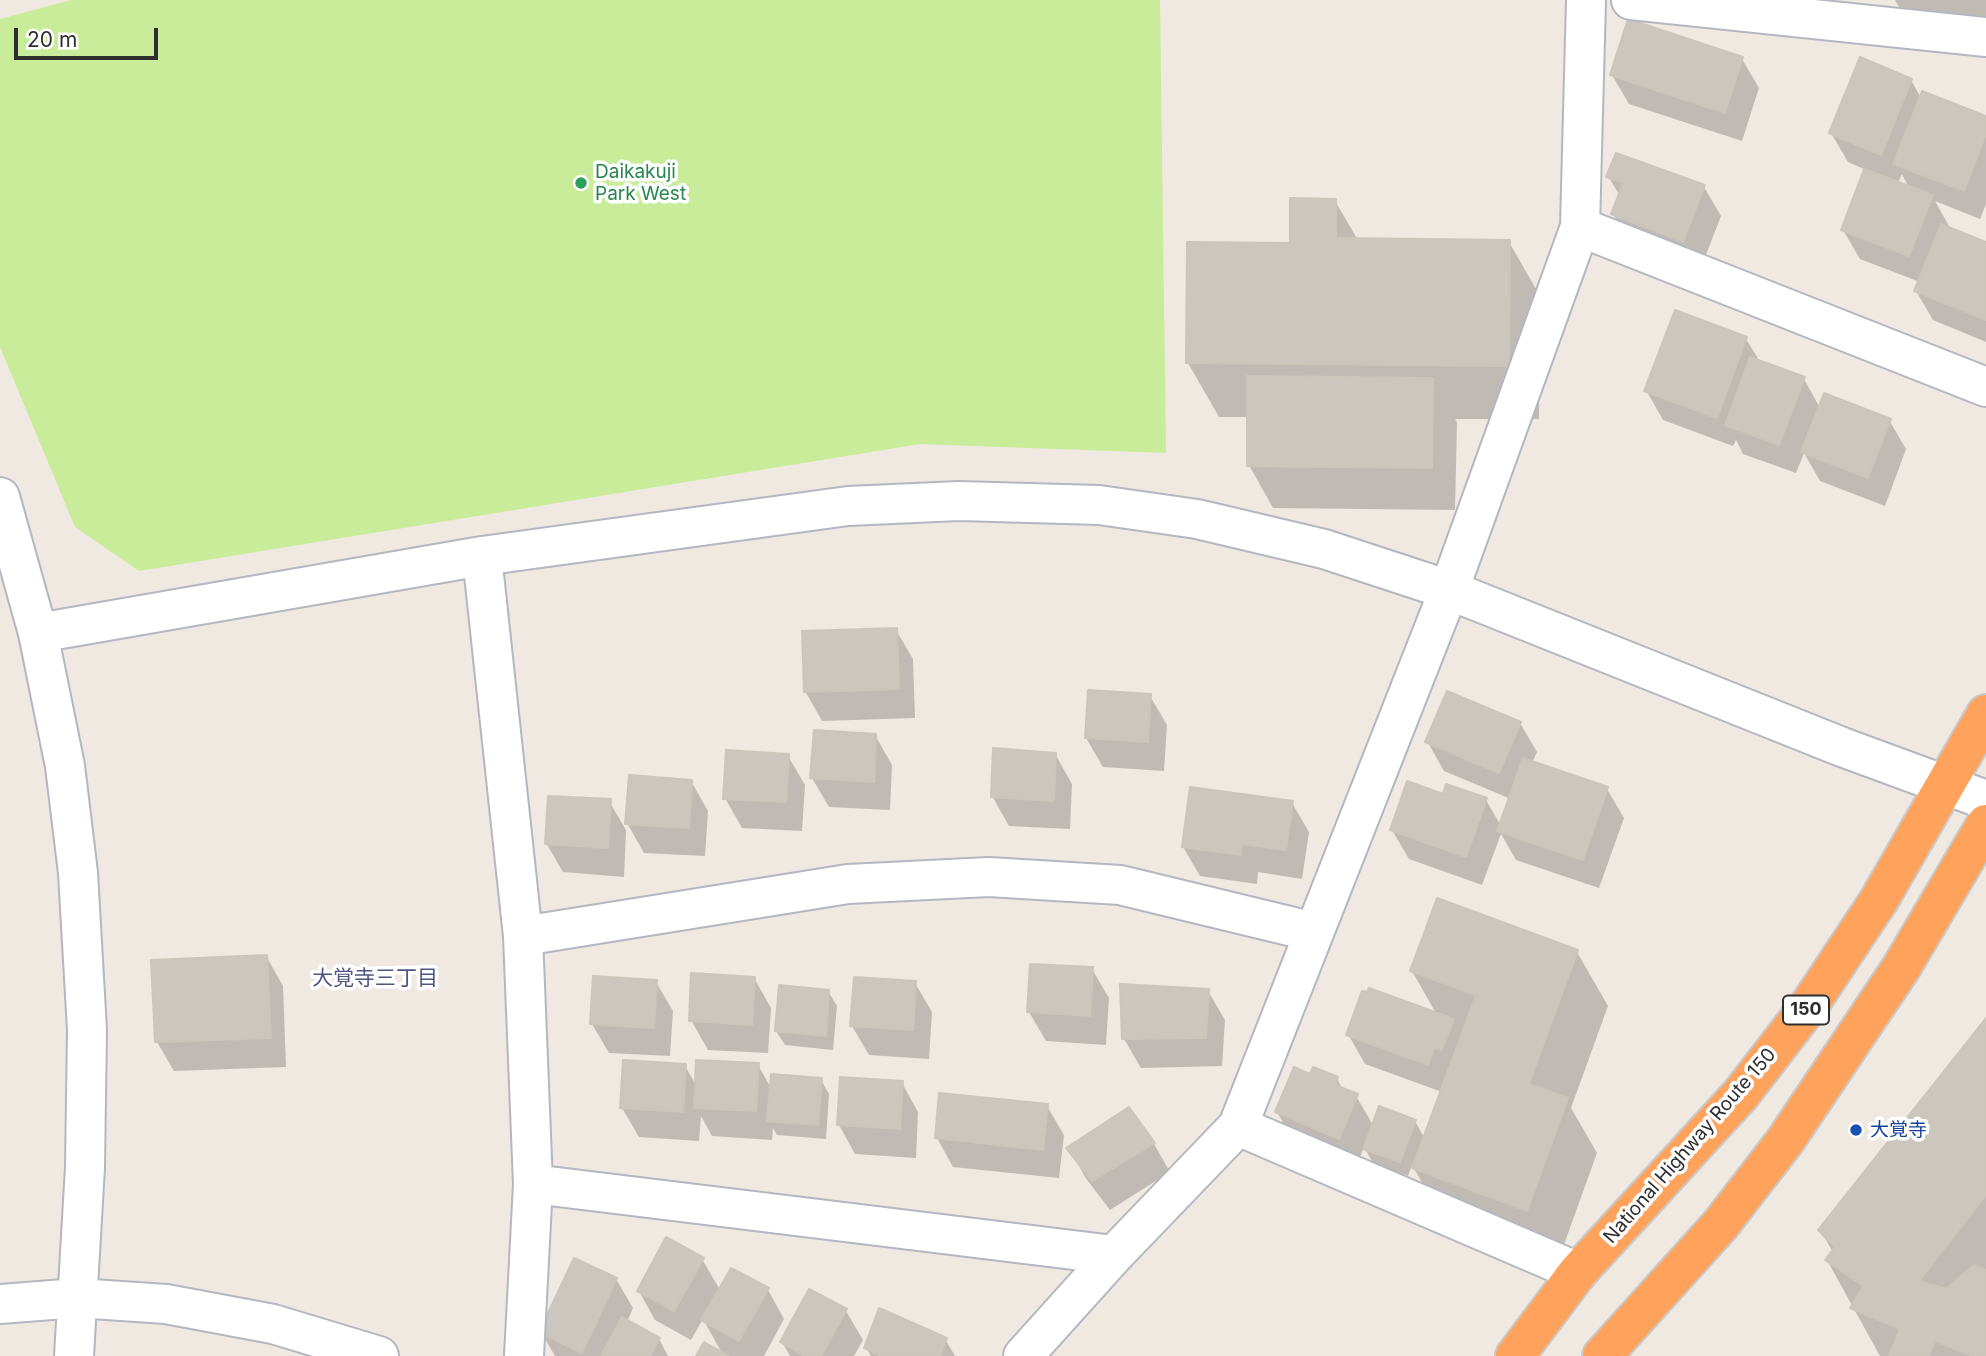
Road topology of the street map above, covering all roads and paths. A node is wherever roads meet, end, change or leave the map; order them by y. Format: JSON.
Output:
{"nodes":[{"id":1,"x":1586,"y":0,"type":"edge"},
{"id":2,"x":1631,"y":0,"type":"edge"},
{"id":3,"x":1986,"y":37,"type":"edge"},
{"id":4,"x":1580,"y":227,"type":"junction"},
{"id":5,"x":1986,"y":387,"type":"edge"},
{"id":6,"x":0,"y":497,"type":"edge"},
{"id":7,"x":482,"y":556,"type":"junction"},
{"id":8,"x":1449,"y":590,"type":"junction"},
{"id":9,"x":38,"y":633,"type":"junction"},
{"id":10,"x":1986,"y":715,"type":"edge"},
{"id":11,"x":1947,"y":785,"type":"junction"},
{"id":12,"x":1986,"y":800,"type":"edge"},
{"id":13,"x":1986,"y":824,"type":"edge"},
{"id":14,"x":1314,"y":932,"type":"junction"},
{"id":15,"x":523,"y":936,"type":"junction"},
{"id":16,"x":1238,"y":1126,"type":"junction"},
{"id":17,"x":533,"y":1184,"type":"junction"},
{"id":18,"x":1114,"y":1255,"type":"junction"},
{"id":19,"x":1578,"y":1272,"type":"junction"},
{"id":20,"x":0,"y":1304,"type":"edge"},
{"id":21,"x":76,"y":1328,"type":"edge"},
{"id":22,"x":379,"y":1356,"type":"edge"},
{"id":23,"x":524,"y":1356,"type":"edge"},
{"id":24,"x":1023,"y":1356,"type":"edge"},
{"id":25,"x":1515,"y":1356,"type":"edge"},
{"id":26,"x":1602,"y":1356,"type":"edge"}],
"edges":[{"from":1,"to":4,"type":"street"},
{"from":2,"to":3,"type":"street"},
{"from":4,"to":5,"type":"street"},
{"from":4,"to":8,"type":"street"},
{"from":6,"to":9,"type":"street"},
{"from":7,"to":8,"type":"street"},
{"from":7,"to":9,"type":"street"},
{"from":7,"to":15,"type":"street"},
{"from":8,"to":11,"type":"street"},
{"from":8,"to":14,"type":"street"},
{"from":9,"to":21,"type":"street"},
{"from":10,"to":11,"type":"highway","name":"National Highway Route 150","number":"150"},
{"from":11,"to":12,"type":"street"},
{"from":11,"to":19,"type":"highway","name":"National Highway Route 150","number":"150"},
{"from":13,"to":26,"type":"highway","number":"150"},
{"from":14,"to":15,"type":"street"},
{"from":14,"to":16,"type":"street"},
{"from":15,"to":17,"type":"street"},
{"from":16,"to":18,"type":"street"},
{"from":16,"to":19,"type":"street"},
{"from":17,"to":18,"type":"street"},
{"from":17,"to":23,"type":"street"},
{"from":18,"to":24,"type":"street"},
{"from":19,"to":25,"type":"highway","name":"National Highway Route 150","number":"150"},
{"from":20,"to":21,"type":"street"},
{"from":21,"to":22,"type":"street"}]}
